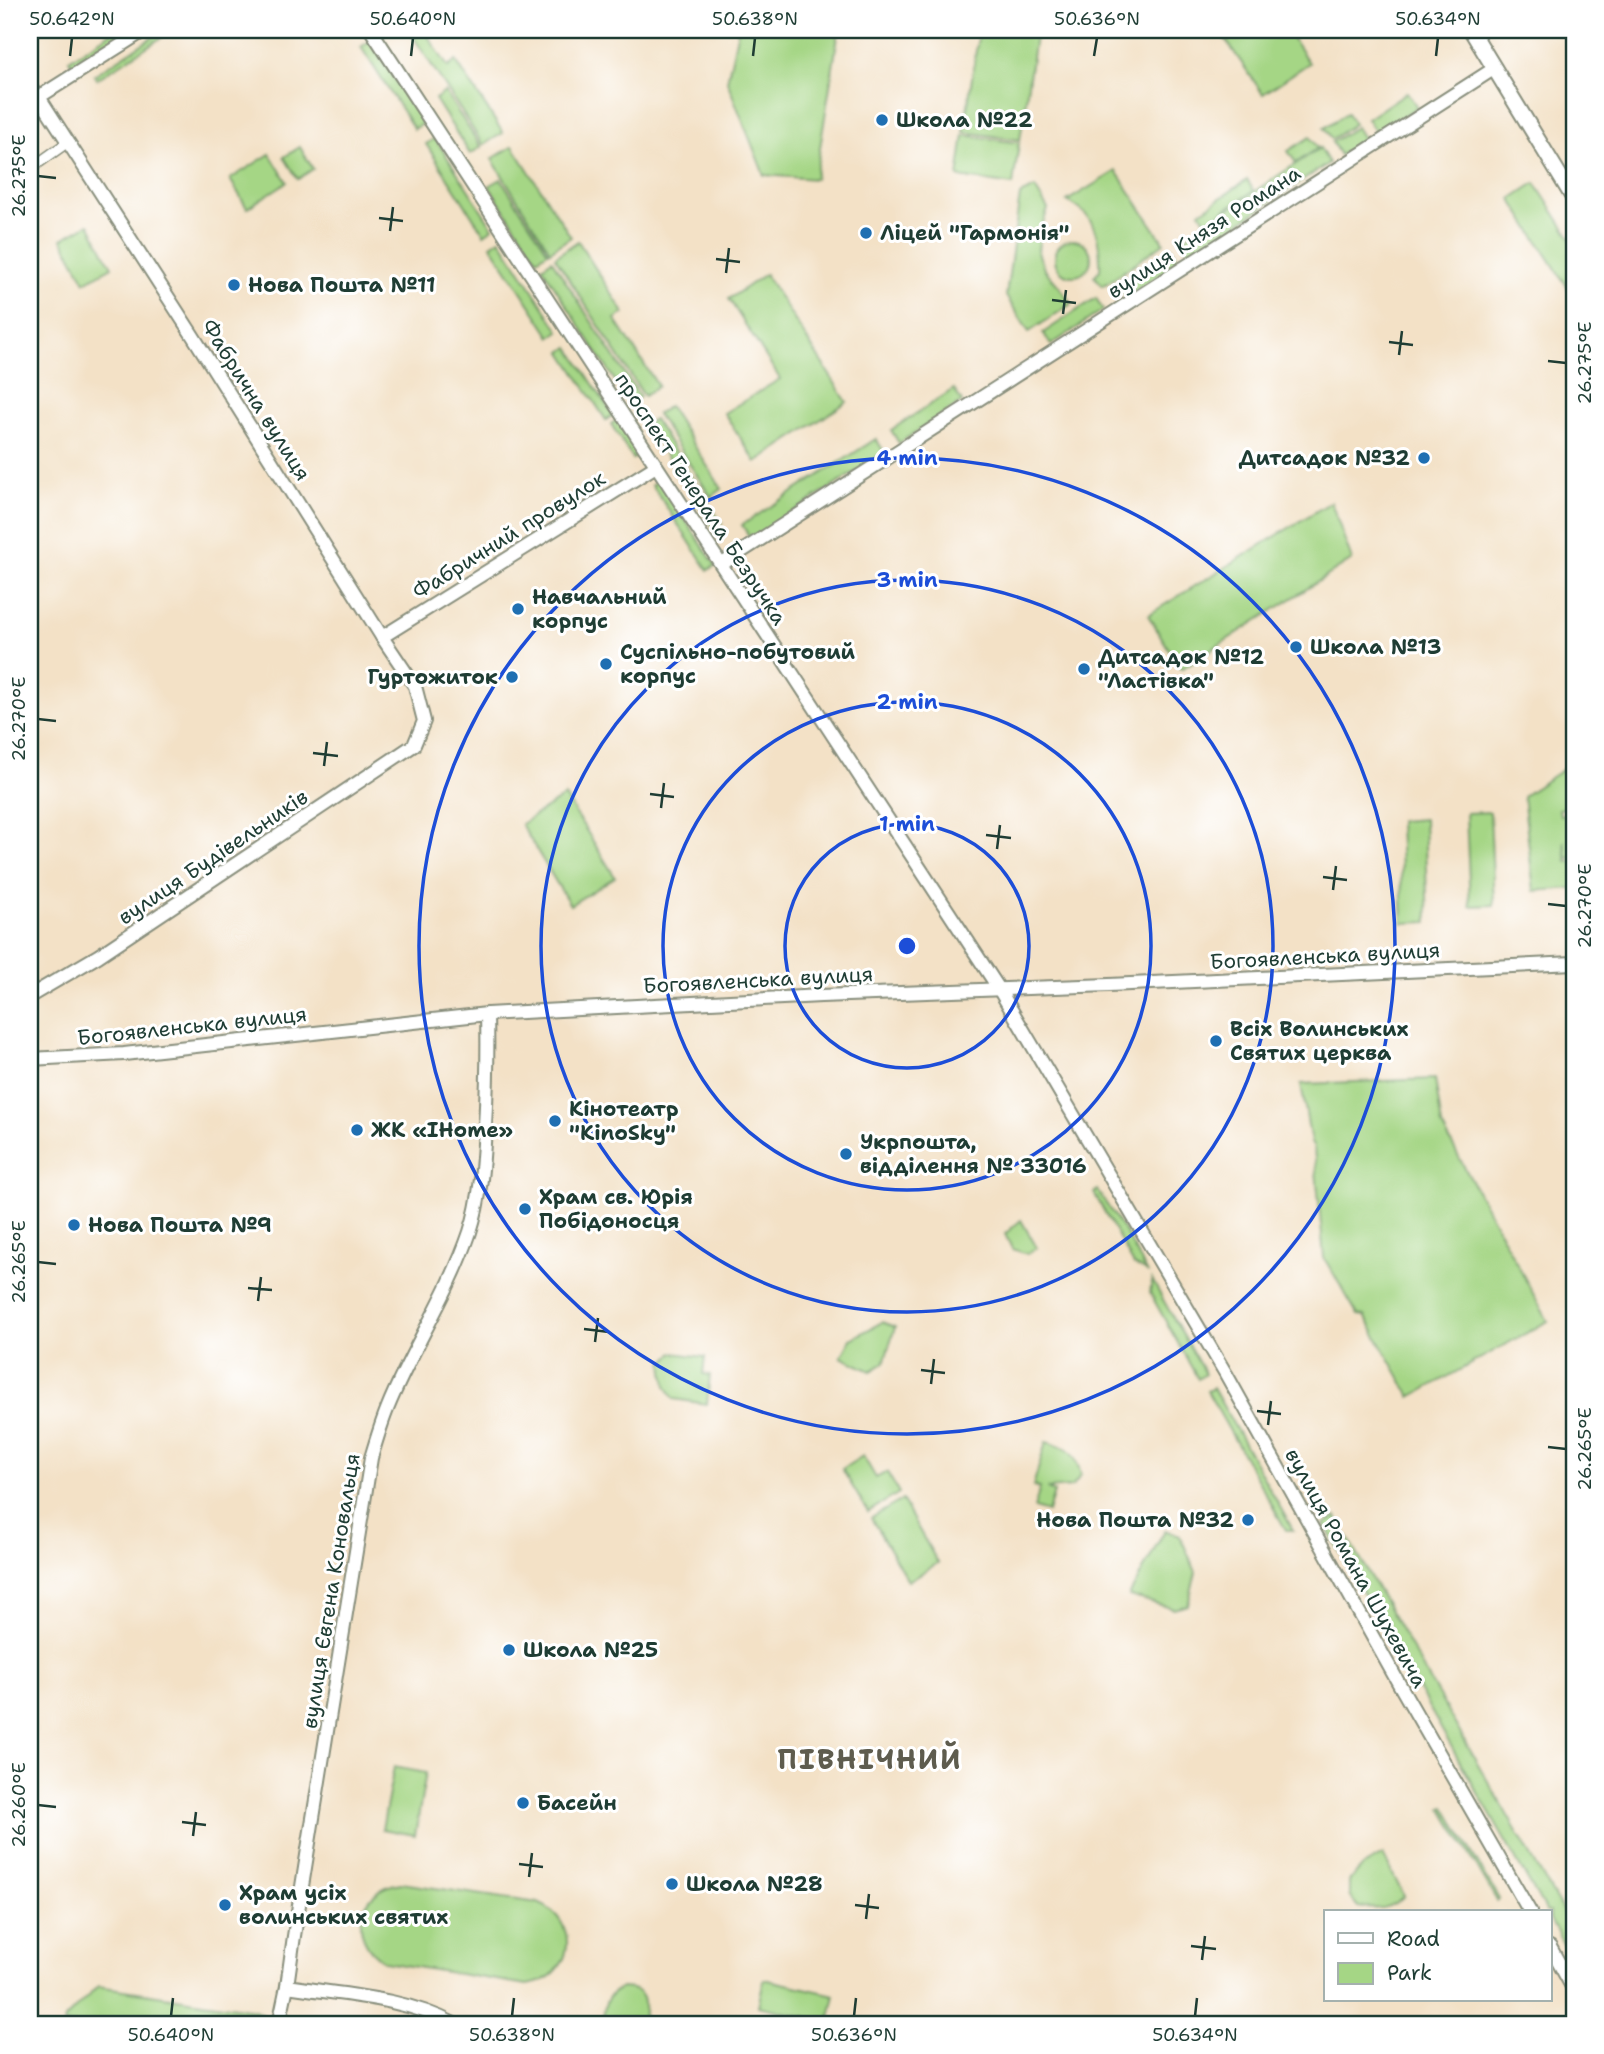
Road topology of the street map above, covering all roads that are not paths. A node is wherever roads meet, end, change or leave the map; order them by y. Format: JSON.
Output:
{"nodes":[{"id":1,"x":145,"y":30,"type":"edge"},
{"id":2,"x":372,"y":30,"type":"edge"},
{"id":3,"x":1471,"y":30,"type":"edge"},
{"id":4,"x":1495,"y":68,"type":"junction"},
{"id":5,"x":30,"y":83,"type":"edge"},
{"id":6,"x":39,"y":97,"type":"junction"},
{"id":7,"x":68,"y":142,"type":"junction"},
{"id":8,"x":30,"y":169,"type":"edge"},
{"id":9,"x":1574,"y":199,"type":"edge"},
{"id":10,"x":656,"y":466,"type":"junction"},
{"id":11,"x":722,"y":564,"type":"junction"},
{"id":12,"x":382,"y":637,"type":"junction"},
{"id":13,"x":414,"y":746,"type":"joint"},
{"id":14,"x":1574,"y":963,"type":"edge"},
{"id":15,"x":999,"y":989,"type":"junction"},
{"id":16,"x":30,"y":996,"type":"edge"},
{"id":17,"x":487,"y":1014,"type":"junction"},
{"id":18,"x":30,"y":1059,"type":"edge"},
{"id":19,"x":1529,"y":1910,"type":"edge"},
{"id":20,"x":1552,"y":1951,"type":"edge"},
{"id":21,"x":287,"y":1986,"type":"junction"},
{"id":22,"x":1574,"y":1990,"type":"edge"},
{"id":23,"x":279,"y":2024,"type":"edge"},
{"id":24,"x":454,"y":2024,"type":"edge"}],
"edges":[{"from":1,"to":6,"type":"street"},
{"from":2,"to":10,"type":"street","name":"проспект Генерала Безручка"},
{"from":3,"to":4,"type":"main road"},
{"from":4,"to":9,"type":"main road"},
{"from":4,"to":11,"type":"street","name":"вулиця Князя Романа"},
{"from":5,"to":6,"type":"street","name":"Фабрична вулиця"},
{"from":6,"to":7,"type":"street","name":"Фабрична вулиця"},
{"from":7,"to":8,"type":"street"},
{"from":7,"to":12,"type":"street","name":"Фабрична вулиця"},
{"from":10,"to":11,"type":"street","name":"проспект Генерала Безручка"},
{"from":10,"to":12,"type":"street","name":"Фабричний провулок"},
{"from":11,"to":15,"type":"street","name":"проспект Генерала Безручка"},
{"from":12,"to":13,"type":"street","name":"Фабрична вулиця"},
{"from":13,"to":16,"type":"street","name":"вулиця Будівельників"},
{"from":14,"to":15,"type":"street","name":"Богоявленська вулиця"},
{"from":15,"to":17,"type":"street","name":"Богоявленська вулиця"},
{"from":15,"to":19,"type":"street","name":"вулиця Романа Шухевича"},
{"from":17,"to":18,"type":"street","name":"Богоявленська вулиця"},
{"from":17,"to":21,"type":"street","name":"вулиця Євгена Коновальця"},
{"from":20,"to":22,"type":"street"},
{"from":21,"to":23,"type":"street","name":"вулиця Євгена Коновальця"},
{"from":21,"to":24,"type":"street"}]}
